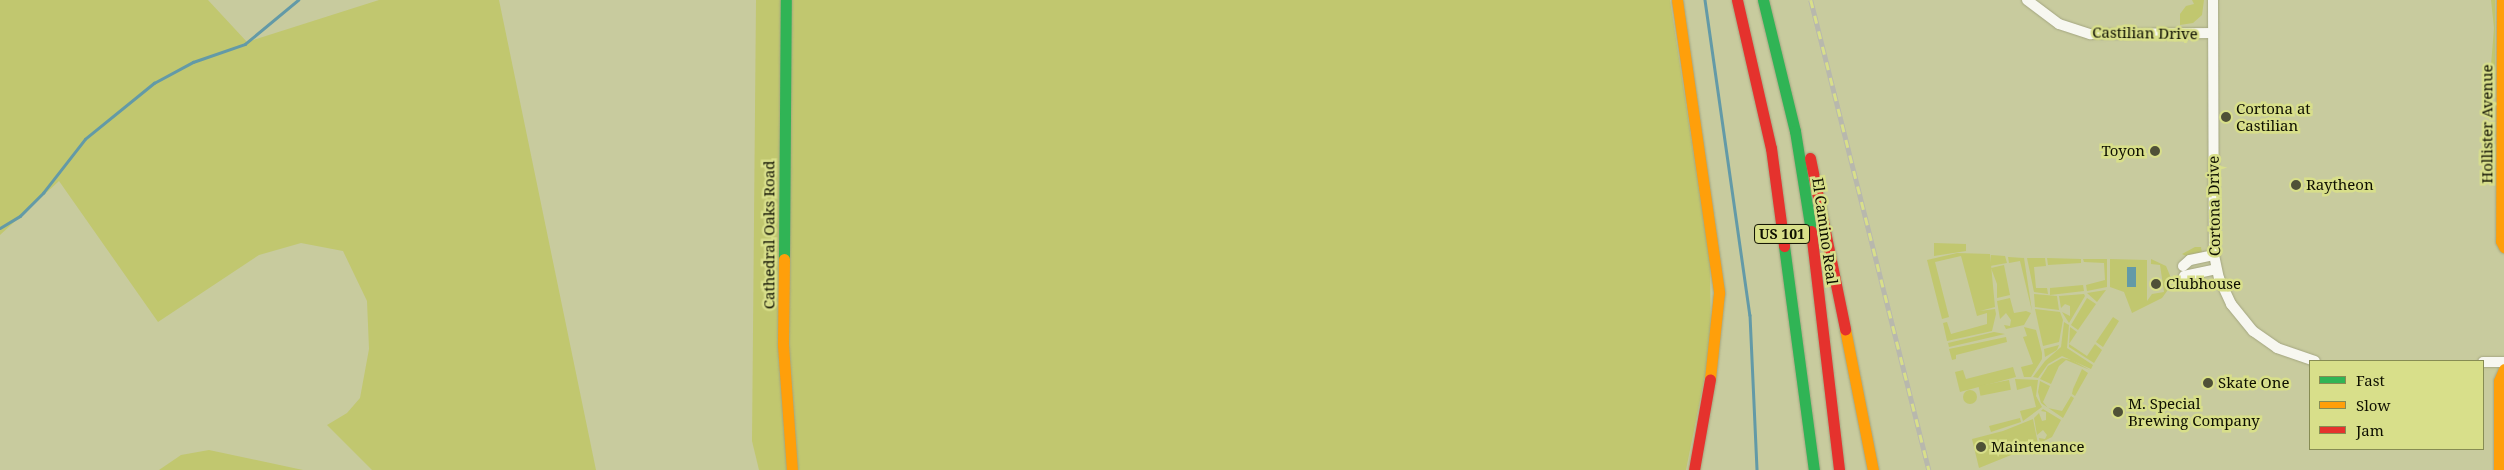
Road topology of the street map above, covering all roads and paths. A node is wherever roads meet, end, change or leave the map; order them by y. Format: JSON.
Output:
{"nodes":[{"id":1,"x":786,"y":0,"type":"edge"},
{"id":2,"x":1676,"y":0,"type":"edge"},
{"id":3,"x":1737,"y":0,"type":"edge"},
{"id":4,"x":1764,"y":0,"type":"edge"},
{"id":5,"x":2027,"y":0,"type":"edge"},
{"id":6,"x":2213,"y":0,"type":"edge"},
{"id":7,"x":2502,"y":0,"type":"edge"},
{"id":8,"x":2213,"y":33,"type":"junction"},
{"id":9,"x":1778,"y":54,"type":"junction"},
{"id":10,"x":2503,"y":95,"type":"edge"},
{"id":11,"x":2504,"y":247,"type":"edge"},
{"id":12,"x":2214,"y":254,"type":"junction"},
{"id":13,"x":2216,"y":269,"type":"junction"},
{"id":14,"x":2312,"y":360,"type":"edge"},
{"id":15,"x":2484,"y":362,"type":"edge"},
{"id":16,"x":2504,"y":362,"type":"edge"},
{"id":17,"x":2504,"y":369,"type":"edge"},
{"id":18,"x":792,"y":470,"type":"edge"},
{"id":19,"x":1694,"y":470,"type":"edge"},
{"id":20,"x":1814,"y":470,"type":"edge"},
{"id":21,"x":1839,"y":470,"type":"edge"},
{"id":22,"x":1873,"y":470,"type":"edge"},
{"id":23,"x":2499,"y":470,"type":"edge"}],
"edges":[{"from":1,"to":18,"type":"main road","name":"Cathedral Oaks Road"},
{"from":2,"to":19,"type":"main road"},
{"from":3,"to":20,"type":"main road","number":"US 101"},
{"from":4,"to":9,"type":"main road","name":"El Camino Real","number":"US 101"},
{"from":5,"to":8,"type":"street","name":"Castilian Drive"},
{"from":6,"to":8,"type":"street","name":"Cortona Drive"},
{"from":7,"to":10,"type":"main road","name":"Hollister Avenue"},
{"from":8,"to":12,"type":"street","name":"Cortona Drive"},
{"from":9,"to":21,"type":"main road","name":"El Camino Real","number":"US 101"},
{"from":9,"to":22,"type":"main road"},
{"from":10,"to":11,"type":"main road","name":"Hollister Avenue"},
{"from":12,"to":13,"type":"street","name":"Cortona Drive"},
{"from":12,"to":13,"type":"street"},
{"from":13,"to":14,"type":"street","name":"Cortona Drive"},
{"from":15,"to":16,"type":"street"},
{"from":17,"to":23,"type":"main road"}]}
